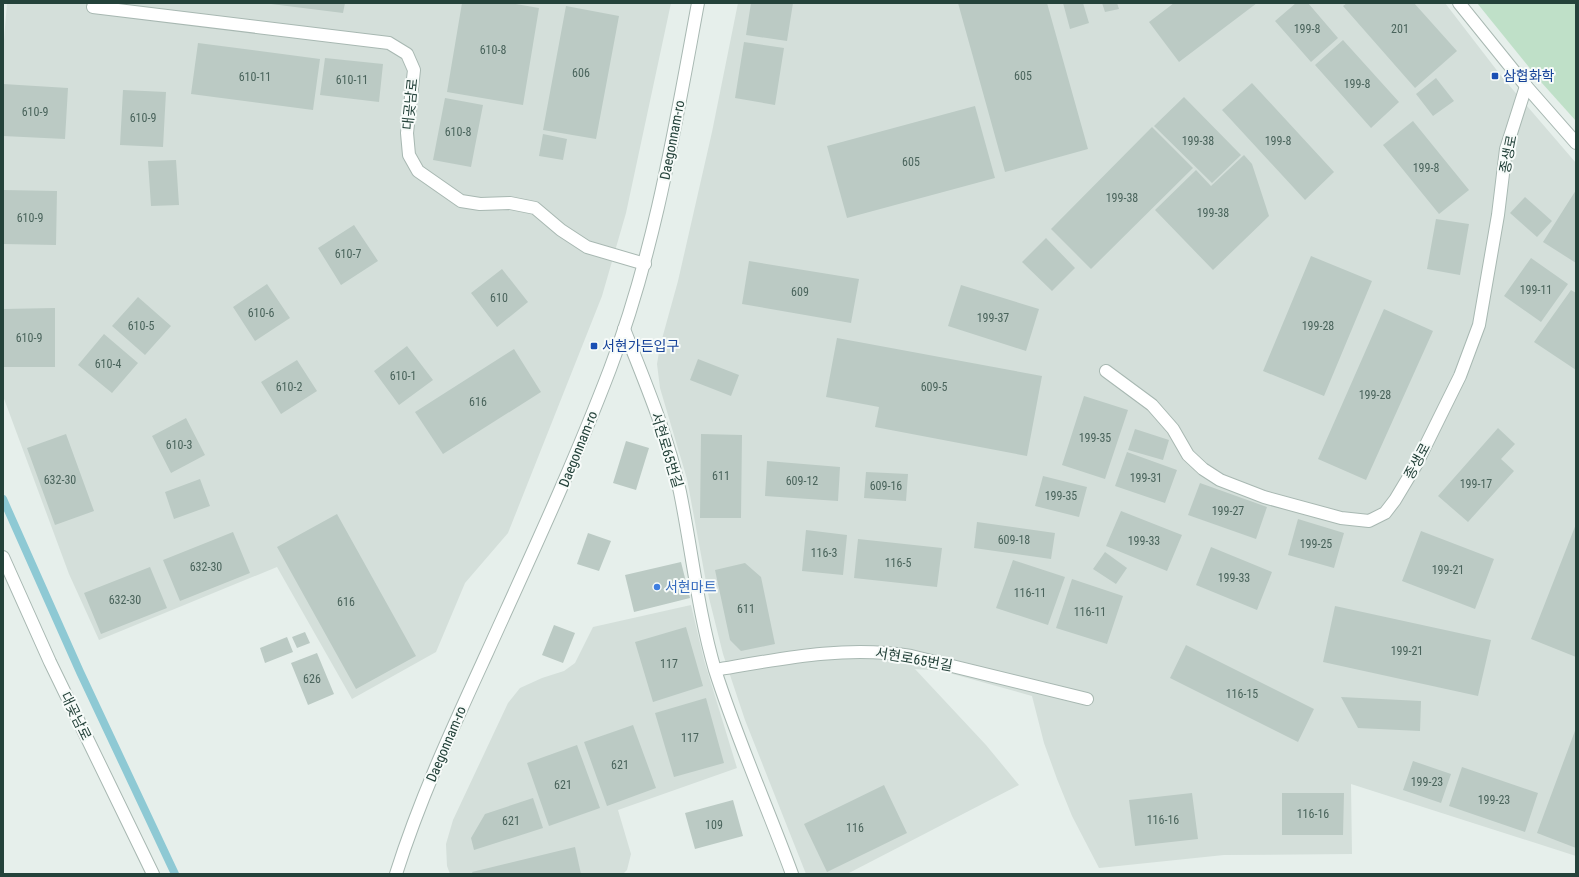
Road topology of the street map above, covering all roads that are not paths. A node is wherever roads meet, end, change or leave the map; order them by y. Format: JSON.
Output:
{"nodes":[{"id":1,"x":698,"y":3,"type":"edge"},
{"id":2,"x":1459,"y":3,"type":"edge"},
{"id":3,"x":93,"y":7,"type":"dead end"},
{"id":4,"x":1526,"y":86,"type":"junction"},
{"id":5,"x":1576,"y":143,"type":"edge"},
{"id":6,"x":645,"y":264,"type":"junction"},
{"id":7,"x":624,"y":329,"type":"junction"},
{"id":8,"x":1106,"y":371,"type":"dead end"},
{"id":9,"x":3,"y":557,"type":"edge"},
{"id":10,"x":715,"y":670,"type":"junction"},
{"id":11,"x":1087,"y":699,"type":"dead end"},
{"id":12,"x":153,"y":874,"type":"edge"},
{"id":13,"x":396,"y":874,"type":"edge"},
{"id":14,"x":792,"y":874,"type":"edge"}],
"edges":[{"from":1,"to":6,"type":"street","name":"Daegonnam-ro"},
{"from":2,"to":4,"type":"street"},
{"from":3,"to":6,"type":"street","name":"대곶남로"},
{"from":4,"to":5,"type":"street"},
{"from":4,"to":8,"type":"street","name":"종생로"},
{"from":6,"to":7,"type":"street","name":"Daegonnam-ro"},
{"from":7,"to":10,"type":"street","name":"서현로65번길"},
{"from":7,"to":13,"type":"street","name":"Daegonnam-ro"},
{"from":9,"to":12,"type":"street","name":"대곶남로"},
{"from":10,"to":11,"type":"street","name":"서현로65번길"},
{"from":10,"to":14,"type":"street","name":"서현로65번길"}]}
